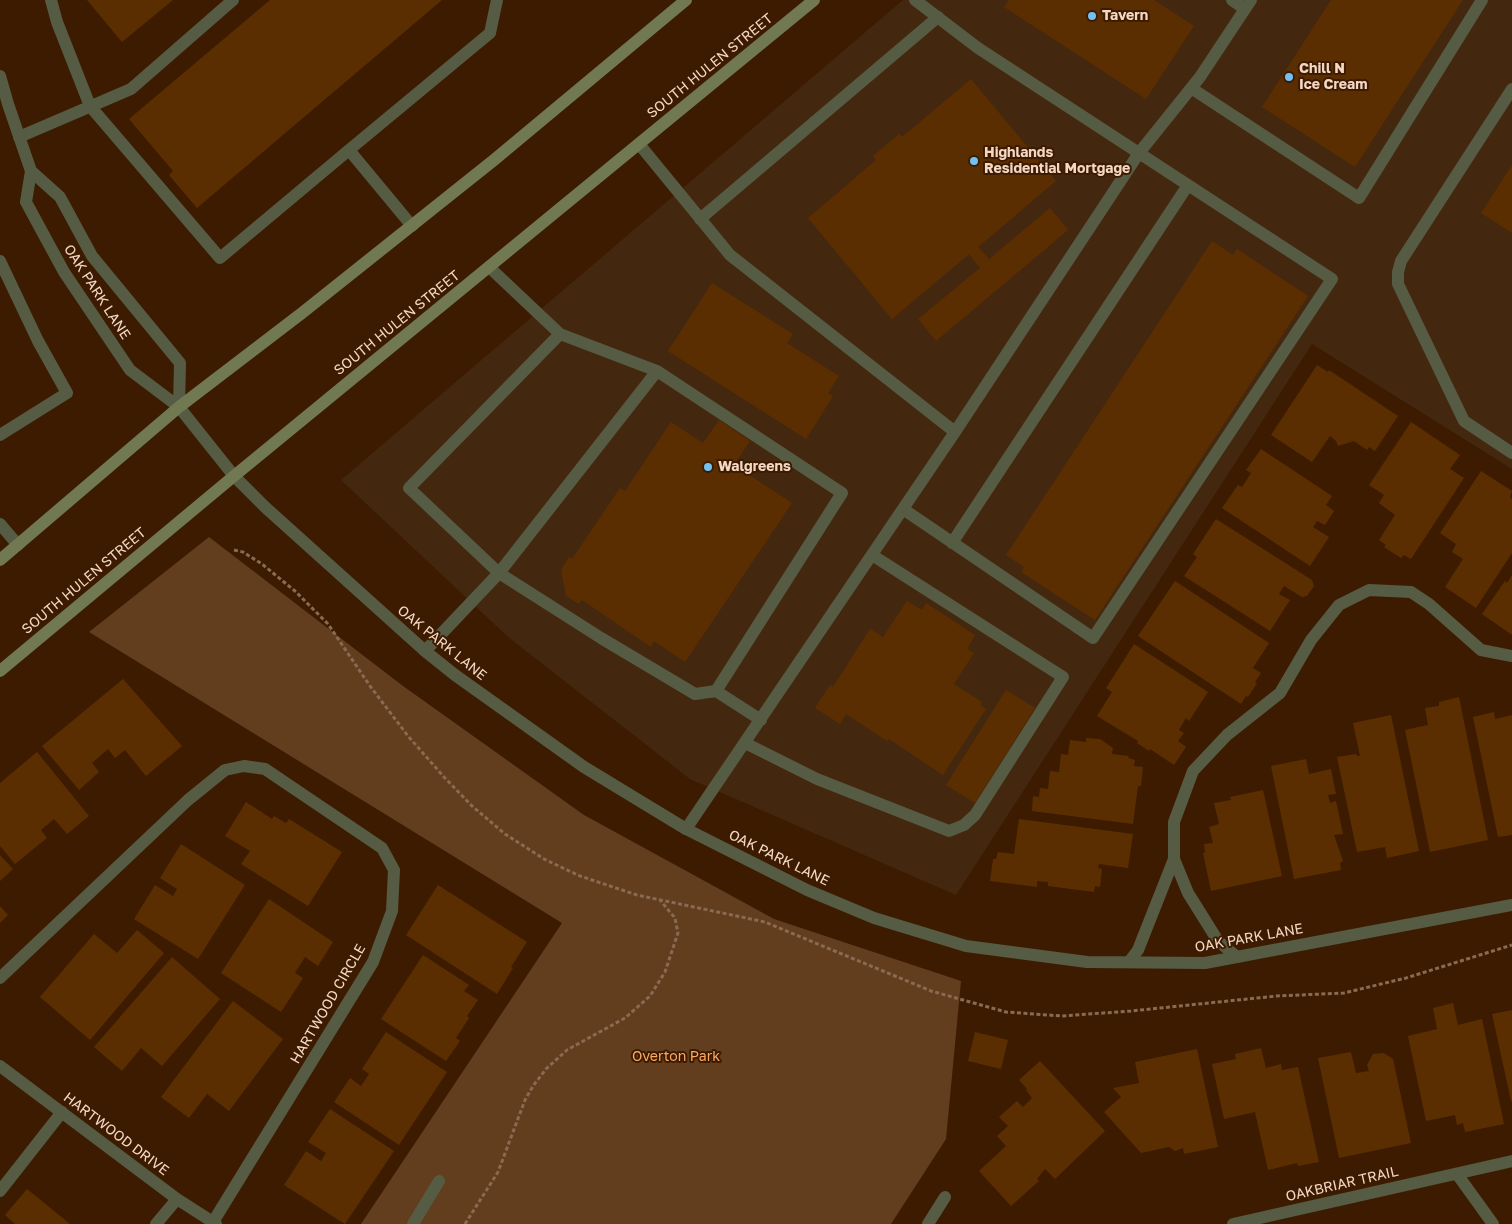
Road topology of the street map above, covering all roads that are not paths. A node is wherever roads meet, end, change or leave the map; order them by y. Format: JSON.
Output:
{"nodes":[{"id":1,"x":51,"y":0,"type":"edge"},
{"id":2,"x":233,"y":0,"type":"edge"},
{"id":3,"x":497,"y":0,"type":"edge"},
{"id":4,"x":686,"y":0,"type":"edge"},
{"id":5,"x":814,"y":0,"type":"edge"},
{"id":6,"x":1232,"y":0,"type":"edge"},
{"id":7,"x":1482,"y":0,"type":"edge"},
{"id":8,"x":919,"y":1,"type":"edge"},
{"id":9,"x":1248,"y":5,"type":"edge"},
{"id":10,"x":938,"y":17,"type":"junction"},
{"id":11,"x":0,"y":76,"type":"edge"},
{"id":12,"x":1191,"y":88,"type":"junction"},
{"id":13,"x":1512,"y":89,"type":"edge"},
{"id":14,"x":4,"y":105,"type":"edge"},
{"id":15,"x":90,"y":106,"type":"junction"},
{"id":16,"x":19,"y":137,"type":"junction"},
{"id":17,"x":639,"y":144,"type":"junction"},
{"id":18,"x":349,"y":150,"type":"junction"},
{"id":19,"x":1139,"y":153,"type":"junction"},
{"id":20,"x":31,"y":171,"type":"junction"},
{"id":21,"x":1188,"y":186,"type":"junction"},
{"id":22,"x":700,"y":219,"type":"junction"},
{"id":23,"x":412,"y":226,"type":"junction"},
{"id":24,"x":0,"y":261,"type":"edge"},
{"id":25,"x":489,"y":267,"type":"junction"},
{"id":26,"x":560,"y":334,"type":"junction"},
{"id":27,"x":657,"y":371,"type":"junction"},
{"id":28,"x":179,"y":408,"type":"junction"},
{"id":29,"x":955,"y":432,"type":"junction"},
{"id":30,"x":0,"y":435,"type":"edge"},
{"id":31,"x":1512,"y":453,"type":"edge"},
{"id":32,"x":234,"y":476,"type":"junction"},
{"id":33,"x":903,"y":509,"type":"junction"},
{"id":34,"x":0,"y":524,"type":"edge"},
{"id":35,"x":952,"y":543,"type":"junction"},
{"id":36,"x":18,"y":545,"type":"junction"},
{"id":37,"x":872,"y":555,"type":"junction"},
{"id":38,"x":0,"y":560,"type":"edge"},
{"id":39,"x":499,"y":574,"type":"junction"},
{"id":40,"x":425,"y":651,"type":"junction"},
{"id":41,"x":1512,"y":656,"type":"edge"},
{"id":42,"x":0,"y":671,"type":"edge"},
{"id":43,"x":716,"y":691,"type":"junction"},
{"id":44,"x":761,"y":720,"type":"junction"},
{"id":45,"x":745,"y":743,"type":"junction"},
{"id":46,"x":686,"y":829,"type":"junction"},
{"id":47,"x":1174,"y":859,"type":"junction"},
{"id":48,"x":1512,"y":905,"type":"edge"},
{"id":49,"x":1237,"y":957,"type":"junction"},
{"id":50,"x":1129,"y":962,"type":"junction"},
{"id":51,"x":0,"y":978,"type":"edge"},
{"id":52,"x":0,"y":1066,"type":"edge"},
{"id":53,"x":62,"y":1112,"type":"junction"},
{"id":54,"x":1512,"y":1161,"type":"edge"},
{"id":55,"x":1457,"y":1174,"type":"junction"},
{"id":56,"x":439,"y":1181,"type":"dead end"},
{"id":57,"x":0,"y":1191,"type":"edge"},
{"id":58,"x":946,"y":1197,"type":"dead end"},
{"id":59,"x":177,"y":1200,"type":"junction"},
{"id":60,"x":215,"y":1223,"type":"edge"},
{"id":61,"x":156,"y":1224,"type":"edge"},
{"id":62,"x":413,"y":1224,"type":"edge"},
{"id":63,"x":928,"y":1224,"type":"edge"},
{"id":64,"x":1233,"y":1224,"type":"edge"},
{"id":65,"x":1493,"y":1224,"type":"edge"}],
"edges":[{"from":1,"to":15,"type":"street"},
{"from":2,"to":15,"type":"street"},
{"from":3,"to":18,"type":"street"},
{"from":4,"to":23,"type":"main road"},
{"from":5,"to":17,"type":"main road","name":"SOUTH HULEN STREET"},
{"from":6,"to":9,"type":"street"},
{"from":7,"to":12,"type":"street"},
{"from":8,"to":10,"type":"street"},
{"from":9,"to":12,"type":"street"},
{"from":10,"to":19,"type":"street"},
{"from":10,"to":22,"type":"street"},
{"from":11,"to":14,"type":"street","name":"OAK PARK LANE"},
{"from":12,"to":19,"type":"street"},
{"from":13,"to":31,"type":"street"},
{"from":14,"to":16,"type":"street","name":"OAK PARK LANE"},
{"from":15,"to":16,"type":"street"},
{"from":15,"to":18,"type":"street"},
{"from":16,"to":20,"type":"street","name":"OAK PARK LANE"},
{"from":17,"to":22,"type":"street"},
{"from":17,"to":25,"type":"main road","name":"SOUTH HULEN STREET"},
{"from":18,"to":23,"type":"street"},
{"from":19,"to":21,"type":"street"},
{"from":19,"to":29,"type":"street"},
{"from":20,"to":28,"type":"street","name":"OAK PARK LANE"},
{"from":20,"to":28,"type":"street","name":"OAK PARK LANE"},
{"from":21,"to":35,"type":"street"},
{"from":21,"to":35,"type":"street"},
{"from":22,"to":29,"type":"street"},
{"from":23,"to":28,"type":"main road"},
{"from":24,"to":30,"type":"street"},
{"from":25,"to":26,"type":"street"},
{"from":25,"to":32,"type":"main road","name":"SOUTH HULEN STREET"},
{"from":26,"to":27,"type":"street"},
{"from":26,"to":39,"type":"street"},
{"from":27,"to":39,"type":"street"},
{"from":27,"to":43,"type":"street"},
{"from":28,"to":32,"type":"street","name":"OAK PARK LANE"},
{"from":28,"to":36,"type":"main road"},
{"from":29,"to":33,"type":"street"},
{"from":32,"to":40,"type":"street","name":"OAK PARK LANE"},
{"from":32,"to":42,"type":"main road","name":"SOUTH HULEN STREET"},
{"from":33,"to":35,"type":"street"},
{"from":33,"to":37,"type":"street"},
{"from":34,"to":36,"type":"street"},
{"from":36,"to":38,"type":"main road"},
{"from":37,"to":44,"type":"street"},
{"from":37,"to":45,"type":"street"},
{"from":39,"to":40,"type":"street"},
{"from":39,"to":43,"type":"street"},
{"from":40,"to":46,"type":"street","name":"OAK PARK LANE"},
{"from":41,"to":47,"type":"street"},
{"from":43,"to":44,"type":"street"},
{"from":44,"to":45,"type":"street"},
{"from":45,"to":46,"type":"street"},
{"from":46,"to":50,"type":"street","name":"OAK PARK LANE"},
{"from":47,"to":49,"type":"street"},
{"from":47,"to":50,"type":"street"},
{"from":48,"to":49,"type":"street","name":"OAK PARK LANE"},
{"from":49,"to":50,"type":"street","name":"OAK PARK LANE"},
{"from":51,"to":60,"type":"street","name":"HARTWOOD CIRCLE"},
{"from":52,"to":53,"type":"street","name":"HARTWOOD DRIVE"},
{"from":53,"to":57,"type":"street"},
{"from":53,"to":59,"type":"street","name":"HARTWOOD DRIVE"},
{"from":54,"to":55,"type":"street","name":"OAKBRIAR TRAIL"},
{"from":55,"to":64,"type":"street","name":"OAKBRIAR TRAIL"},
{"from":55,"to":65,"type":"street"},
{"from":56,"to":62,"type":"street"},
{"from":58,"to":63,"type":"street"},
{"from":59,"to":60,"type":"street","name":"HARTWOOD DRIVE"},
{"from":59,"to":61,"type":"street"}]}
